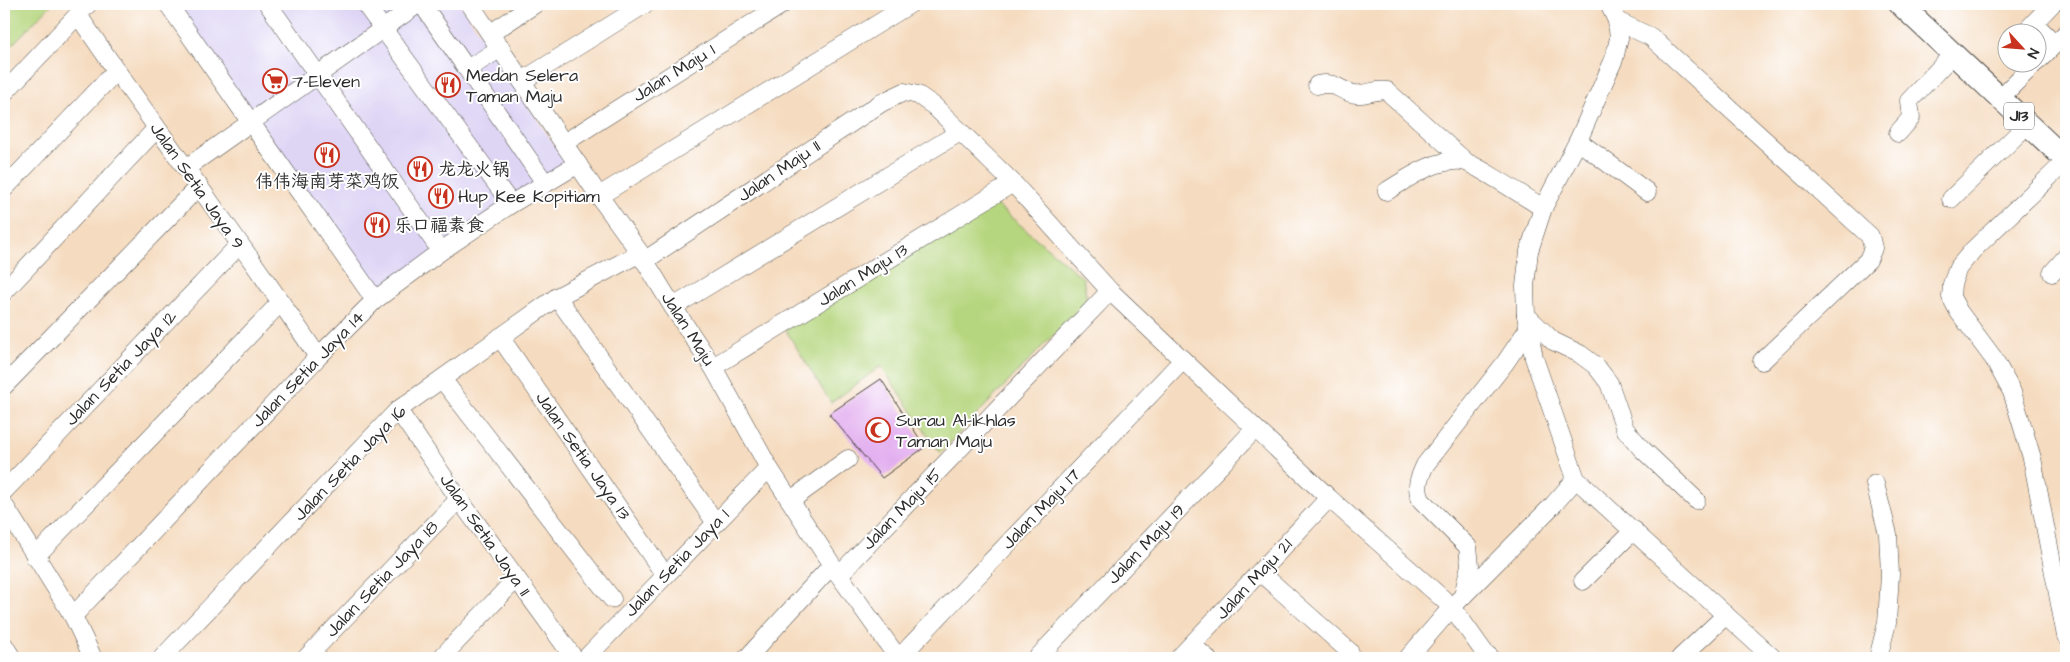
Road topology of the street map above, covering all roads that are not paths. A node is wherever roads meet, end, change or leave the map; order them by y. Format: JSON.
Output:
{"nodes":[{"id":1,"x":168,"y":4,"type":"edge"},
{"id":2,"x":268,"y":4,"type":"edge"},
{"id":3,"x":366,"y":4,"type":"edge"},
{"id":4,"x":420,"y":4,"type":"edge"},
{"id":5,"x":470,"y":4,"type":"edge"},
{"id":6,"x":535,"y":4,"type":"edge"},
{"id":7,"x":645,"y":4,"type":"edge"},
{"id":8,"x":783,"y":4,"type":"edge"},
{"id":9,"x":910,"y":4,"type":"edge"},
{"id":10,"x":1609,"y":4,"type":"edge"},
{"id":11,"x":1900,"y":4,"type":"edge"},
{"id":12,"x":2052,"y":4,"type":"edge"},
{"id":13,"x":83,"y":9,"type":"edge"},
{"id":14,"x":1617,"y":21,"type":"junction"},
{"id":15,"x":2036,"y":22,"type":"edge"},
{"id":16,"x":383,"y":28,"type":"junction"},
{"id":17,"x":2048,"y":32,"type":"edge"},
{"id":18,"x":491,"y":33,"type":"junction"},
{"id":19,"x":2063,"y":36,"type":"edge"},
{"id":20,"x":501,"y":48,"type":"junction"},
{"id":21,"x":2048,"y":51,"type":"edge"},
{"id":22,"x":1953,"y":54,"type":"junction"},
{"id":23,"x":467,"y":70,"type":"junction"},
{"id":24,"x":116,"y":71,"type":"junction"},
{"id":25,"x":2027,"y":72,"type":"edge"},
{"id":26,"x":318,"y":75,"type":"junction"},
{"id":27,"x":522,"y":81,"type":"junction"},
{"id":28,"x":1316,"y":85,"type":"dead end"},
{"id":29,"x":4,"y":93,"type":"edge"},
{"id":30,"x":2000,"y":98,"type":"junction"},
{"id":31,"x":251,"y":122,"type":"junction"},
{"id":32,"x":2028,"y":124,"type":"junction"},
{"id":33,"x":156,"y":129,"type":"junction"},
{"id":34,"x":960,"y":132,"type":"junction"},
{"id":35,"x":1898,"y":133,"type":"dead end"},
{"id":36,"x":1578,"y":141,"type":"junction"},
{"id":37,"x":564,"y":143,"type":"junction"},
{"id":38,"x":2066,"y":160,"type":"edge"},
{"id":39,"x":1465,"y":162,"type":"junction"},
{"id":40,"x":578,"y":164,"type":"junction"},
{"id":41,"x":186,"y":168,"type":"junction"},
{"id":42,"x":545,"y":183,"type":"junction"},
{"id":43,"x":1013,"y":183,"type":"junction"},
{"id":44,"x":199,"y":186,"type":"junction"},
{"id":45,"x":4,"y":189,"type":"edge"},
{"id":46,"x":1388,"y":191,"type":"dead end"},
{"id":47,"x":1647,"y":192,"type":"dead end"},
{"id":48,"x":599,"y":196,"type":"junction"},
{"id":49,"x":1951,"y":199,"type":"dead end"},
{"id":50,"x":510,"y":204,"type":"junction"},
{"id":51,"x":1543,"y":208,"type":"junction"},
{"id":52,"x":239,"y":245,"type":"junction"},
{"id":53,"x":441,"y":251,"type":"junction"},
{"id":54,"x":642,"y":257,"type":"junction"},
{"id":55,"x":2066,"y":257,"type":"edge"},
{"id":56,"x":2052,"y":273,"type":"dead end"},
{"id":57,"x":1110,"y":291,"type":"junction"},
{"id":58,"x":4,"y":292,"type":"edge"},
{"id":59,"x":557,"y":297,"type":"junction"},
{"id":60,"x":375,"y":300,"type":"junction"},
{"id":61,"x":281,"y":302,"type":"junction"},
{"id":62,"x":673,"y":307,"type":"junction"},
{"id":63,"x":1527,"y":322,"type":"junction"},
{"id":64,"x":500,"y":337,"type":"junction"},
{"id":65,"x":318,"y":357,"type":"junction"},
{"id":66,"x":1183,"y":360,"type":"junction"},
{"id":67,"x":1762,"y":362,"type":"dead end"},
{"id":68,"x":714,"y":367,"type":"junction"},
{"id":69,"x":442,"y":379,"type":"junction"},
{"id":70,"x":4,"y":386,"type":"edge"},
{"id":71,"x":398,"y":410,"type":"junction"},
{"id":72,"x":1255,"y":429,"type":"junction"},
{"id":73,"x":848,"y":459,"type":"dead end"},
{"id":74,"x":769,"y":468,"type":"junction"},
{"id":75,"x":1576,"y":479,"type":"junction"},
{"id":76,"x":1875,"y":484,"type":"dead end"},
{"id":77,"x":4,"y":491,"type":"edge"},
{"id":78,"x":1329,"y":498,"type":"junction"},
{"id":79,"x":459,"y":499,"type":"junction"},
{"id":80,"x":791,"y":500,"type":"junction"},
{"id":81,"x":1696,"y":500,"type":"dead end"},
{"id":82,"x":4,"y":505,"type":"edge"},
{"id":83,"x":716,"y":523,"type":"junction"},
{"id":84,"x":1634,"y":530,"type":"junction"},
{"id":85,"x":35,"y":557,"type":"junction"},
{"id":86,"x":835,"y":570,"type":"junction"},
{"id":87,"x":1261,"y":573,"type":"junction"},
{"id":88,"x":665,"y":575,"type":"junction"},
{"id":89,"x":516,"y":579,"type":"junction"},
{"id":90,"x":1583,"y":581,"type":"dead end"},
{"id":91,"x":612,"y":599,"type":"dead end"},
{"id":92,"x":1457,"y":602,"type":"junction"},
{"id":93,"x":1726,"y":615,"type":"junction"},
{"id":94,"x":73,"y":616,"type":"junction"},
{"id":95,"x":2066,"y":636,"type":"edge"},
{"id":96,"x":4,"y":644,"type":"edge"},
{"id":97,"x":1192,"y":645,"type":"junction"},
{"id":98,"x":1350,"y":652,"type":"dead end"},
{"id":99,"x":1484,"y":656,"type":"edge"},
{"id":100,"x":12,"y":658,"type":"edge"},
{"id":101,"x":93,"y":658,"type":"edge"},
{"id":102,"x":162,"y":658,"type":"edge"},
{"id":103,"x":306,"y":658,"type":"edge"},
{"id":104,"x":441,"y":658,"type":"edge"},
{"id":105,"x":574,"y":658,"type":"edge"},
{"id":106,"x":586,"y":658,"type":"edge"},
{"id":107,"x":747,"y":658,"type":"edge"},
{"id":108,"x":898,"y":658,"type":"edge"},
{"id":109,"x":1037,"y":658,"type":"edge"},
{"id":110,"x":1179,"y":658,"type":"edge"},
{"id":111,"x":1207,"y":658,"type":"edge"},
{"id":112,"x":1408,"y":658,"type":"edge"},
{"id":113,"x":1680,"y":658,"type":"edge"},
{"id":114,"x":1773,"y":658,"type":"edge"},
{"id":115,"x":1878,"y":658,"type":"edge"}],
"edges":[{"from":1,"to":31,"type":"street"},
{"from":2,"to":26,"type":"street"},
{"from":3,"to":16,"type":"street"},
{"from":4,"to":16,"type":"street"},
{"from":4,"to":23,"type":"street"},
{"from":5,"to":18,"type":"street","name":"Jalan Maju"},
{"from":6,"to":18,"type":"street"},
{"from":7,"to":27,"type":"street"},
{"from":8,"to":37,"type":"street","name":"Jalan Maju 1"},
{"from":9,"to":48,"type":"street"},
{"from":10,"to":14,"type":"street"},
{"from":11,"to":22,"type":"main road","number":"J13"},
{"from":12,"to":15,"type":"street"},
{"from":13,"to":24,"type":"street","name":"Jalan Setia Jaya 9"},
{"from":13,"to":29,"type":"street"},
{"from":14,"to":36,"type":"street"},
{"from":14,"to":67,"type":"street"},
{"from":16,"to":26,"type":"street"},
{"from":16,"to":50,"type":"street"},
{"from":17,"to":19,"type":"street"},
{"from":18,"to":20,"type":"street","name":"Jalan Maju"},
{"from":19,"to":21,"type":"street"},
{"from":20,"to":23,"type":"street"},
{"from":20,"to":27,"type":"street","name":"Jalan Maju"},
{"from":22,"to":30,"type":"main road","number":"J13"},
{"from":22,"to":35,"type":"street"},
{"from":23,"to":42,"type":"street"},
{"from":24,"to":33,"type":"street","name":"Jalan Setia Jaya 9"},
{"from":24,"to":45,"type":"street"},
{"from":25,"to":30,"type":"street"},
{"from":26,"to":31,"type":"street"},
{"from":26,"to":53,"type":"street"},
{"from":27,"to":37,"type":"street","name":"Jalan Maju"},
{"from":28,"to":39,"type":"street"},
{"from":30,"to":32,"type":"main road","number":"J13"},
{"from":31,"to":41,"type":"street"},
{"from":31,"to":60,"type":"street"},
{"from":32,"to":38,"type":"main road","number":"J13"},
{"from":32,"to":49,"type":"street"},
{"from":33,"to":41,"type":"street","name":"Jalan Setia Jaya 9"},
{"from":33,"to":58,"type":"street"},
{"from":34,"to":43,"type":"street"},
{"from":34,"to":54,"type":"street","name":"Jalan Maju 11"},
{"from":34,"to":62,"type":"street"},
{"from":36,"to":47,"type":"street"},
{"from":36,"to":51,"type":"street"},
{"from":37,"to":40,"type":"street","name":"Jalan Maju"},
{"from":38,"to":95,"type":"street"},
{"from":39,"to":46,"type":"street"},
{"from":39,"to":51,"type":"street"},
{"from":40,"to":42,"type":"street","name":"Jalan Setia Jaya 14"},
{"from":40,"to":48,"type":"street","name":"Jalan Maju"},
{"from":41,"to":44,"type":"street","name":"Jalan Setia Jaya 9"},
{"from":42,"to":50,"type":"street","name":"Jalan Setia Jaya 14"},
{"from":43,"to":57,"type":"street"},
{"from":43,"to":68,"type":"street","name":"Jalan Maju 13"},
{"from":44,"to":52,"type":"street","name":"Jalan Setia Jaya 9"},
{"from":44,"to":70,"type":"street"},
{"from":48,"to":54,"type":"street","name":"Jalan Maju"},
{"from":50,"to":53,"type":"street","name":"Jalan Setia Jaya 14"},
{"from":51,"to":63,"type":"street"},
{"from":52,"to":61,"type":"street","name":"Jalan Setia Jaya 9"},
{"from":52,"to":77,"type":"street","name":"Jalan Setia Jaya 12"},
{"from":53,"to":60,"type":"street","name":"Jalan Setia Jaya 14"},
{"from":54,"to":59,"type":"street","name":"Jalan Setia Jaya 16"},
{"from":54,"to":62,"type":"street","name":"Jalan Maju"},
{"from":55,"to":56,"type":"street"},
{"from":57,"to":66,"type":"street"},
{"from":57,"to":86,"type":"street","name":"Jalan Maju 15"},
{"from":59,"to":64,"type":"street","name":"Jalan Setia Jaya 16"},
{"from":59,"to":83,"type":"street"},
{"from":60,"to":65,"type":"street","name":"Jalan Setia Jaya 14"},
{"from":61,"to":65,"type":"street","name":"Jalan Setia Jaya 9"},
{"from":61,"to":85,"type":"street"},
{"from":62,"to":68,"type":"street","name":"Jalan Maju"},
{"from":63,"to":75,"type":"street"},
{"from":63,"to":81,"type":"street"},
{"from":63,"to":92,"type":"street"},
{"from":64,"to":69,"type":"street","name":"Jalan Setia Jaya 16"},
{"from":64,"to":88,"type":"street","name":"Jalan Setia Jaya 13"},
{"from":65,"to":94,"type":"street","name":"Jalan Setia Jaya 14"},
{"from":66,"to":72,"type":"street"},
{"from":66,"to":108,"type":"street","name":"Jalan Maju 17"},
{"from":68,"to":74,"type":"street","name":"Jalan Maju"},
{"from":69,"to":71,"type":"street","name":"Jalan Setia Jaya 16"},
{"from":69,"to":91,"type":"street"},
{"from":71,"to":79,"type":"street","name":"Jalan Setia Jaya 11"},
{"from":71,"to":102,"type":"street","name":"Jalan Setia Jaya 16"},
{"from":72,"to":78,"type":"street"},
{"from":72,"to":109,"type":"street","name":"Jalan Maju 19"},
{"from":73,"to":80,"type":"street"},
{"from":74,"to":80,"type":"street","name":"Jalan Maju"},
{"from":74,"to":83,"type":"street","name":"Jalan Setia Jaya 1"},
{"from":75,"to":84,"type":"street"},
{"from":75,"to":92,"type":"street"},
{"from":76,"to":115,"type":"street"},
{"from":78,"to":87,"type":"street","name":"Jalan Maju 21"},
{"from":78,"to":92,"type":"street"},
{"from":79,"to":89,"type":"street","name":"Jalan Setia Jaya 11"},
{"from":79,"to":103,"type":"street","name":"Jalan Setia Jaya 18"},
{"from":80,"to":86,"type":"street","name":"Jalan Maju"},
{"from":82,"to":85,"type":"street"},
{"from":83,"to":88,"type":"street","name":"Jalan Setia Jaya 1"},
{"from":84,"to":90,"type":"street"},
{"from":84,"to":93,"type":"street"},
{"from":85,"to":94,"type":"street"},
{"from":86,"to":107,"type":"street","name":"Jalan Maju 15"},
{"from":86,"to":108,"type":"street","name":"Jalan Maju"},
{"from":87,"to":97,"type":"street","name":"Jalan Maju 21"},
{"from":87,"to":98,"type":"street"},
{"from":88,"to":106,"type":"street","name":"Jalan Setia Jaya 1"},
{"from":89,"to":104,"type":"street"},
{"from":89,"to":105,"type":"street","name":"Jalan Setia Jaya 11"},
{"from":92,"to":99,"type":"street"},
{"from":92,"to":112,"type":"street"},
{"from":93,"to":113,"type":"street"},
{"from":93,"to":114,"type":"street"},
{"from":94,"to":101,"type":"street"},
{"from":96,"to":100,"type":"street"},
{"from":97,"to":110,"type":"street","name":"Jalan Maju 21"},
{"from":97,"to":111,"type":"street"}]}
